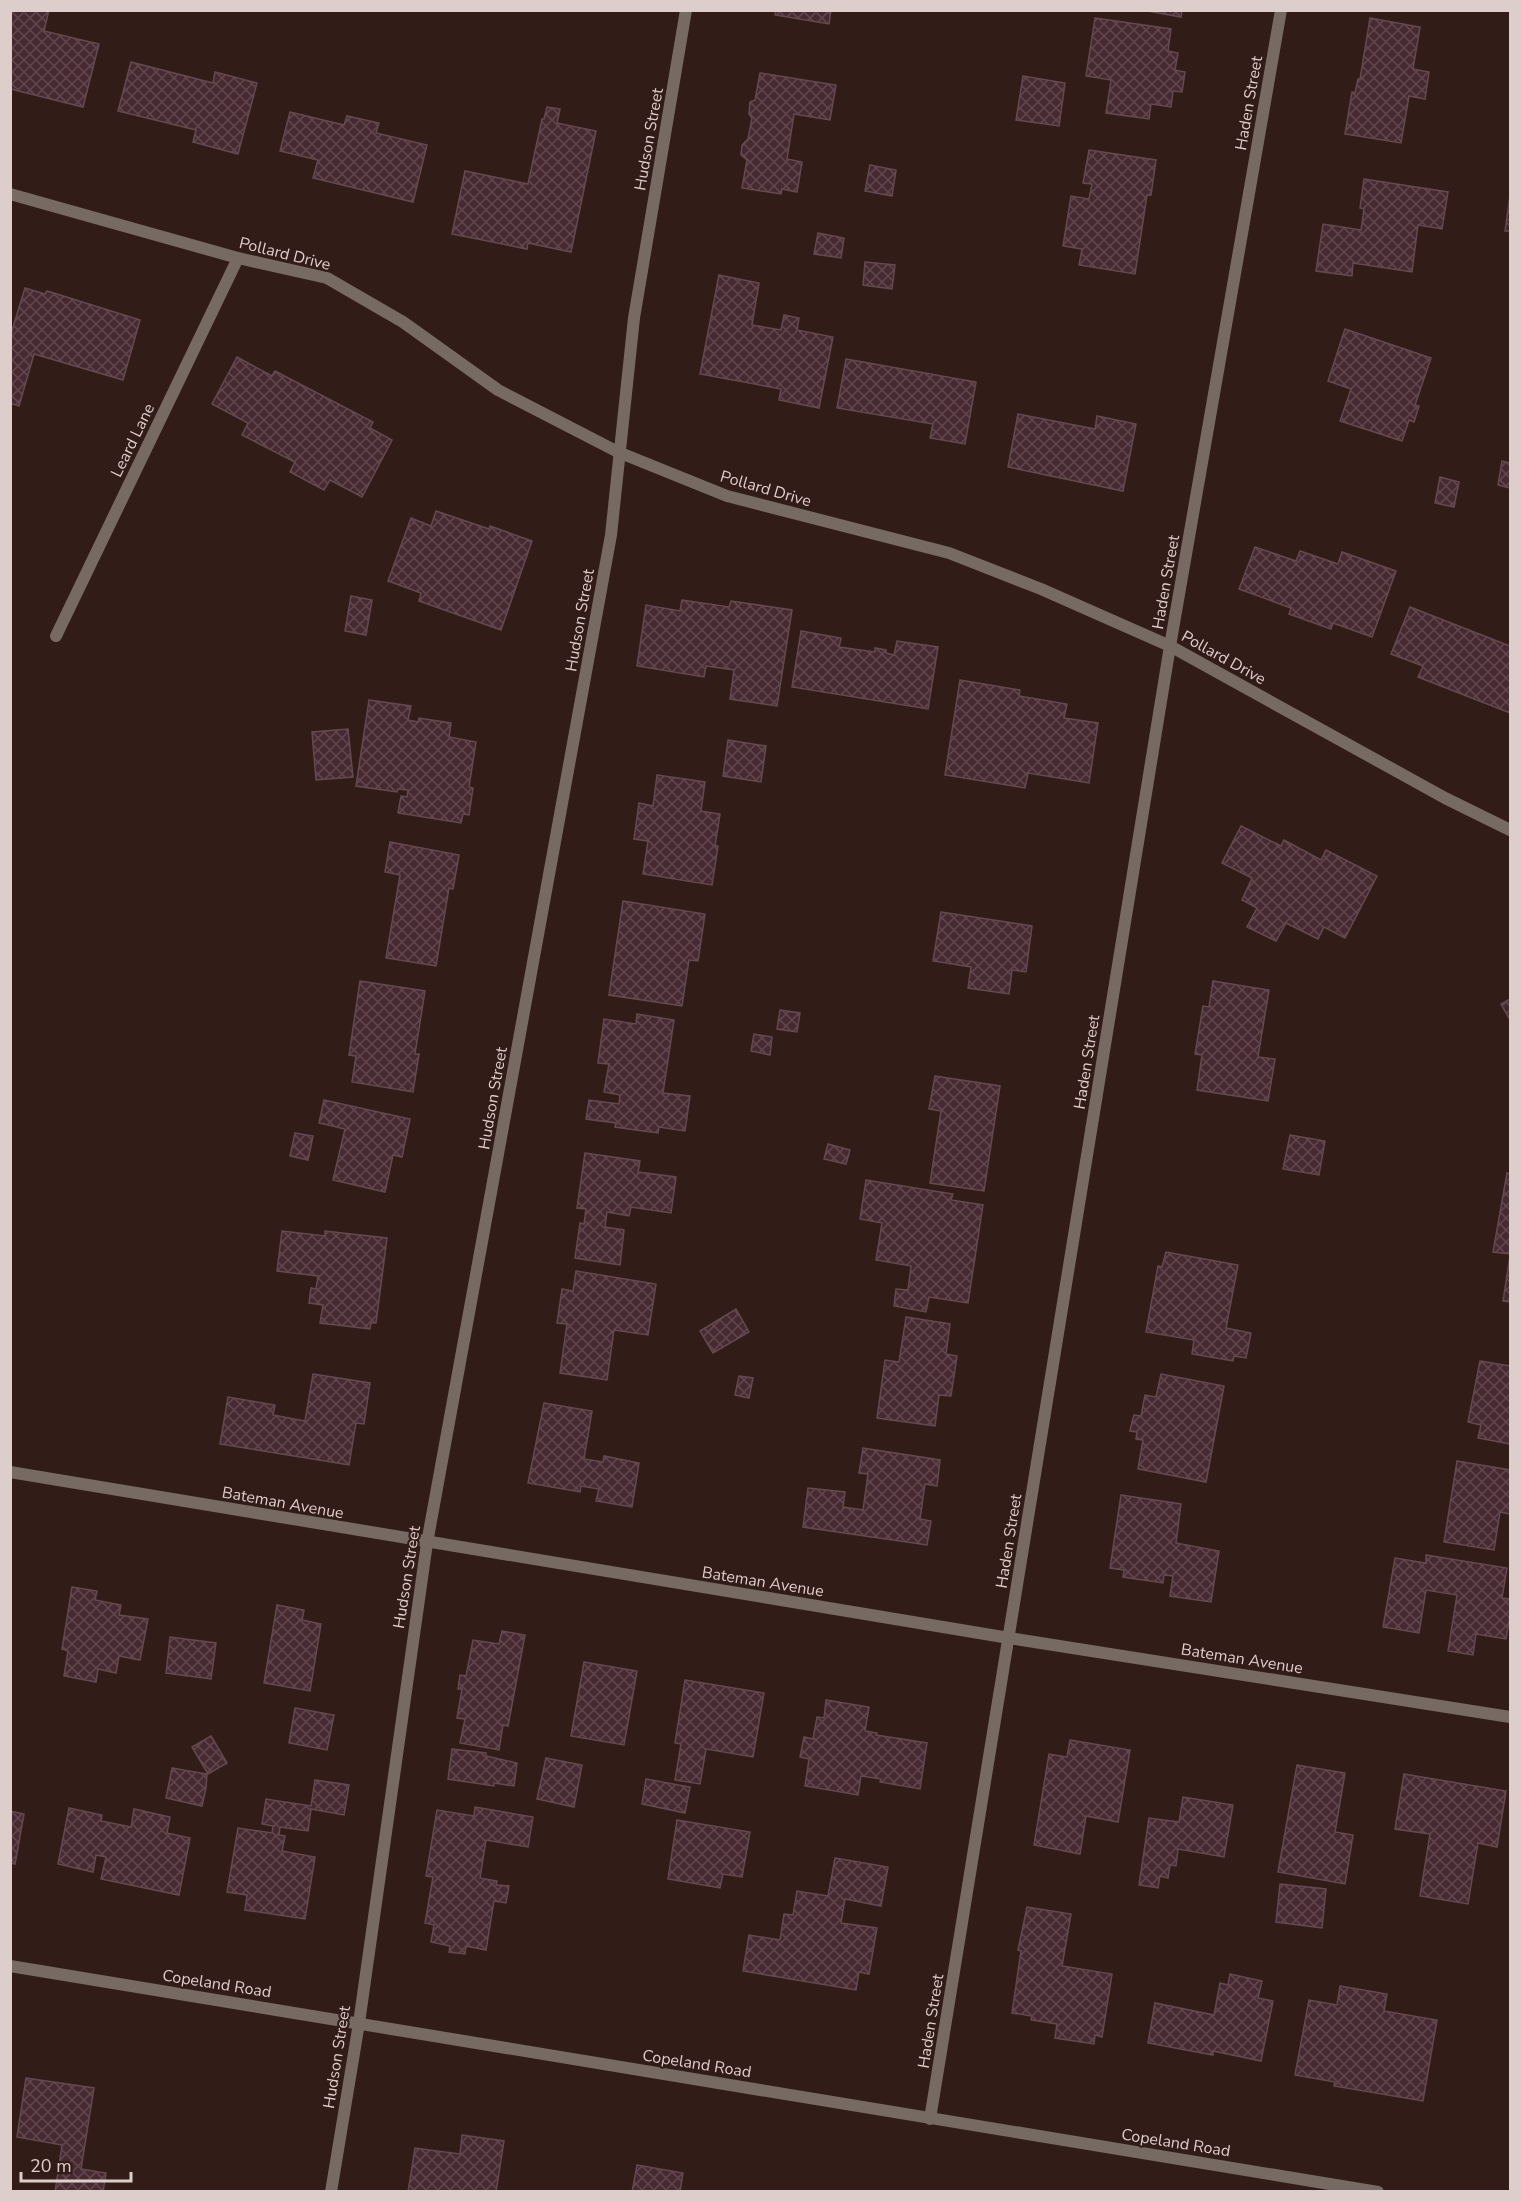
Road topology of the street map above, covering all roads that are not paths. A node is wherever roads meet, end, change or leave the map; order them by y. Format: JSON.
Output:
{"nodes":[{"id":1,"x":686,"y":10,"type":"edge"},
{"id":2,"x":1281,"y":10,"type":"edge"},
{"id":3,"x":10,"y":194,"type":"edge"},
{"id":4,"x":238,"y":258,"type":"junction"},
{"id":5,"x":618,"y":453,"type":"junction"},
{"id":6,"x":56,"y":636,"type":"dead end"},
{"id":7,"x":1170,"y":646,"type":"junction"},
{"id":8,"x":1510,"y":830,"type":"edge"},
{"id":9,"x":10,"y":1472,"type":"edge"},
{"id":10,"x":427,"y":1543,"type":"junction"},
{"id":11,"x":1010,"y":1638,"type":"junction"},
{"id":12,"x":1510,"y":1717,"type":"edge"},
{"id":13,"x":10,"y":1966,"type":"edge"},
{"id":14,"x":358,"y":2024,"type":"junction"},
{"id":15,"x":930,"y":2119,"type":"junction"},
{"id":16,"x":331,"y":2192,"type":"edge"},
{"id":17,"x":1378,"y":2192,"type":"edge"}],
"edges":[{"from":1,"to":5,"type":"street","name":"Hudson Street"},
{"from":2,"to":7,"type":"street","name":"Haden Street"},
{"from":3,"to":4,"type":"street","name":"Pollard Drive"},
{"from":4,"to":5,"type":"street","name":"Pollard Drive"},
{"from":4,"to":6,"type":"street","name":"Leard Lane"},
{"from":5,"to":7,"type":"street","name":"Pollard Drive"},
{"from":5,"to":10,"type":"street","name":"Hudson Street"},
{"from":7,"to":8,"type":"street","name":"Pollard Drive"},
{"from":7,"to":11,"type":"street","name":"Haden Street"},
{"from":9,"to":10,"type":"street","name":"Bateman Avenue"},
{"from":10,"to":11,"type":"street","name":"Bateman Avenue"},
{"from":10,"to":14,"type":"street","name":"Hudson Street"},
{"from":11,"to":12,"type":"street","name":"Bateman Avenue"},
{"from":11,"to":15,"type":"street","name":"Haden Street"},
{"from":13,"to":14,"type":"street","name":"Copeland Road"},
{"from":14,"to":15,"type":"street","name":"Copeland Road"},
{"from":14,"to":16,"type":"street","name":"Hudson Street"},
{"from":15,"to":17,"type":"street","name":"Copeland Road"}]}
